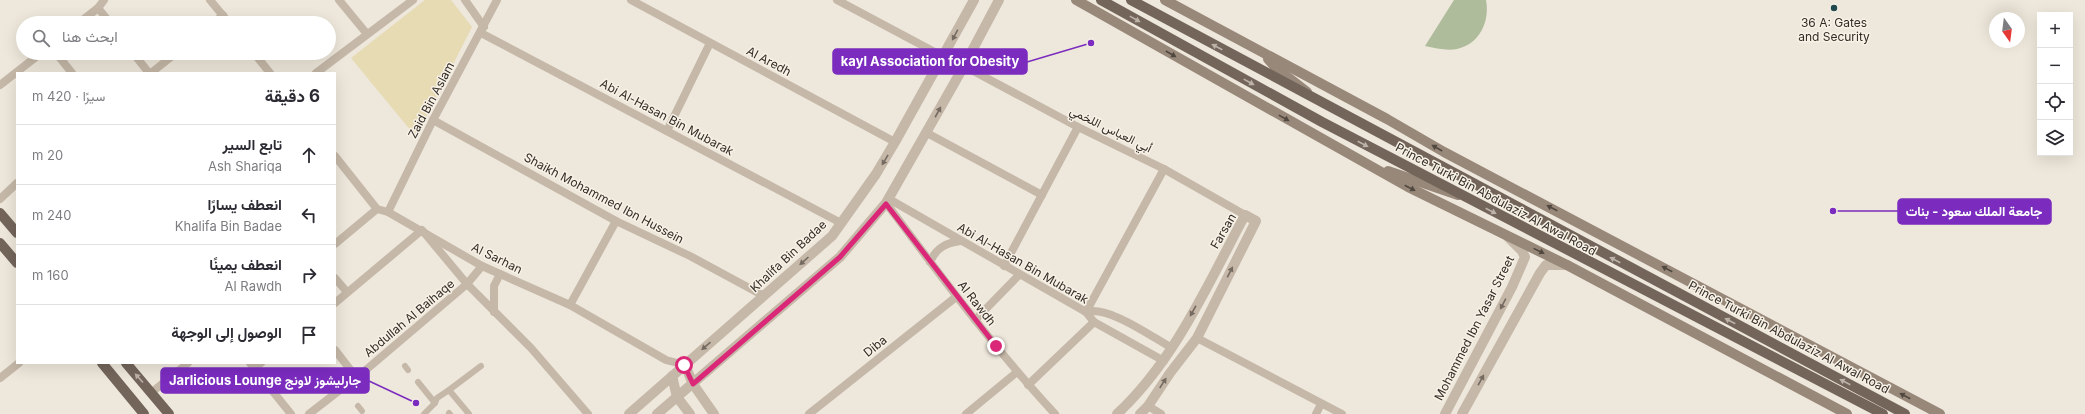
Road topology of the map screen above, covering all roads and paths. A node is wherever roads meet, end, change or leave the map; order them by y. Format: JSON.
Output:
{"nodes":[{"id":1,"x":210,"y":0,"type":"edge"},
{"id":2,"x":339,"y":0,"type":"edge"},
{"id":3,"x":413,"y":0,"type":"edge"},
{"id":4,"x":465,"y":0,"type":"edge"},
{"id":5,"x":497,"y":0,"type":"edge"},
{"id":6,"x":631,"y":0,"type":"edge"},
{"id":7,"x":837,"y":0,"type":"edge"},
{"id":8,"x":974,"y":0,"type":"edge"},
{"id":9,"x":1076,"y":0,"type":"edge"},
{"id":10,"x":1101,"y":0,"type":"edge"},
{"id":11,"x":1131,"y":0,"type":"edge"},
{"id":12,"x":1165,"y":0,"type":"edge"},
{"id":13,"x":997,"y":1,"type":"edge"},
{"id":14,"x":101,"y":2,"type":"edge"},
{"id":15,"x":223,"y":15,"type":"edge"},
{"id":16,"x":86,"y":16,"type":"edge"},
{"id":17,"x":107,"y":16,"type":"edge"},
{"id":18,"x":482,"y":30,"type":"junction"},
{"id":19,"x":367,"y":34,"type":"junction"},
{"id":20,"x":710,"y":43,"type":"junction"},
{"id":21,"x":1261,"y":52,"type":"junction"},
{"id":22,"x":944,"y":57,"type":"junction"},
{"id":23,"x":336,"y":58,"type":"edge"},
{"id":24,"x":32,"y":60,"type":"edge"},
{"id":25,"x":62,"y":60,"type":"edge"},
{"id":26,"x":139,"y":60,"type":"edge"},
{"id":27,"x":167,"y":60,"type":"edge"},
{"id":28,"x":260,"y":60,"type":"edge"},
{"id":29,"x":333,"y":60,"type":"edge"},
{"id":30,"x":964,"y":66,"type":"junction"},
{"id":31,"x":17,"y":72,"type":"edge"},
{"id":32,"x":71,"y":72,"type":"edge"},
{"id":33,"x":149,"y":72,"type":"edge"},
{"id":34,"x":151,"y":72,"type":"edge"},
{"id":35,"x":269,"y":72,"type":"edge"},
{"id":36,"x":317,"y":72,"type":"edge"},
{"id":37,"x":16,"y":73,"type":"edge"},
{"id":38,"x":0,"y":85,"type":"edge"},
{"id":39,"x":1321,"y":103,"type":"junction"},
{"id":40,"x":432,"y":120,"type":"junction"},
{"id":41,"x":1078,"y":127,"type":"junction"},
{"id":42,"x":667,"y":131,"type":"junction"},
{"id":43,"x":927,"y":133,"type":"junction"},
{"id":44,"x":895,"y":142,"type":"junction"},
{"id":45,"x":336,"y":157,"type":"edge"},
{"id":46,"x":1372,"y":167,"type":"junction"},
{"id":47,"x":1164,"y":169,"type":"junction"},
{"id":48,"x":16,"y":184,"type":"edge"},
{"id":49,"x":1042,"y":196,"type":"junction"},
{"id":50,"x":1466,"y":198,"type":"junction"},
{"id":51,"x":0,"y":199,"type":"edge"},
{"id":52,"x":887,"y":201,"type":"junction"},
{"id":53,"x":377,"y":209,"type":"junction"},
{"id":54,"x":0,"y":212,"type":"edge"},
{"id":55,"x":388,"y":212,"type":"junction"},
{"id":56,"x":1245,"y":216,"type":"junction"},
{"id":57,"x":616,"y":221,"type":"junction"},
{"id":58,"x":841,"y":223,"type":"junction"},
{"id":59,"x":422,"y":230,"type":"junction"},
{"id":60,"x":16,"y":232,"type":"edge"},
{"id":61,"x":1507,"y":236,"type":"junction"},
{"id":62,"x":960,"y":241,"type":"junction"},
{"id":63,"x":0,"y":242,"type":"edge"},
{"id":64,"x":336,"y":243,"type":"edge"},
{"id":65,"x":16,"y":262,"type":"edge"},
{"id":66,"x":930,"y":262,"type":"junction"},
{"id":67,"x":1567,"y":265,"type":"junction"},
{"id":68,"x":482,"y":266,"type":"junction"},
{"id":69,"x":1004,"y":266,"type":"junction"},
{"id":70,"x":500,"y":274,"type":"junction"},
{"id":71,"x":1019,"y":275,"type":"junction"},
{"id":72,"x":336,"y":279,"type":"edge"},
{"id":73,"x":468,"y":284,"type":"junction"},
{"id":74,"x":1512,"y":287,"type":"junction"},
{"id":75,"x":347,"y":292,"type":"junction"},
{"id":76,"x":1529,"y":294,"type":"junction"},
{"id":77,"x":764,"y":296,"type":"junction"},
{"id":78,"x":956,"y":296,"type":"junction"},
{"id":79,"x":336,"y":302,"type":"edge"},
{"id":80,"x":570,"y":305,"type":"junction"},
{"id":81,"x":494,"y":312,"type":"junction"},
{"id":82,"x":1086,"y":312,"type":"junction"},
{"id":83,"x":975,"y":320,"type":"junction"},
{"id":84,"x":1094,"y":322,"type":"junction"},
{"id":85,"x":1197,"y":338,"type":"junction"},
{"id":86,"x":336,"y":351,"type":"edge"},
{"id":87,"x":1168,"y":354,"type":"junction"},
{"id":88,"x":666,"y":360,"type":"junction"},
{"id":89,"x":18,"y":364,"type":"edge"},
{"id":90,"x":103,"y":364,"type":"edge"},
{"id":91,"x":127,"y":364,"type":"edge"},
{"id":92,"x":187,"y":364,"type":"edge"},
{"id":93,"x":1177,"y":364,"type":"junction"},
{"id":94,"x":255,"y":365,"type":"edge"},
{"id":95,"x":684,"y":365,"type":"junction"},
{"id":96,"x":481,"y":366,"type":"dead end"},
{"id":97,"x":1017,"y":372,"type":"junction"},
{"id":98,"x":672,"y":376,"type":"junction"},
{"id":99,"x":356,"y":377,"type":"junction"},
{"id":100,"x":0,"y":378,"type":"edge"},
{"id":101,"x":418,"y":382,"type":"dead end"},
{"id":102,"x":693,"y":384,"type":"junction"},
{"id":103,"x":1028,"y":385,"type":"junction"},
{"id":104,"x":449,"y":390,"type":"junction"},
{"id":105,"x":152,"y":392,"type":"junction"},
{"id":106,"x":677,"y":397,"type":"junction"},
{"id":107,"x":438,"y":402,"type":"junction"},
{"id":108,"x":1321,"y":404,"type":"junction"},
{"id":109,"x":1148,"y":406,"type":"junction"},
{"id":110,"x":144,"y":414,"type":"edge"},
{"id":111,"x":170,"y":414,"type":"edge"},
{"id":112,"x":291,"y":414,"type":"edge"},
{"id":113,"x":309,"y":414,"type":"edge"},
{"id":114,"x":424,"y":414,"type":"edge"},
{"id":115,"x":470,"y":414,"type":"edge"},
{"id":116,"x":588,"y":414,"type":"edge"},
{"id":117,"x":629,"y":414,"type":"edge"},
{"id":118,"x":657,"y":414,"type":"edge"},
{"id":119,"x":690,"y":414,"type":"edge"},
{"id":120,"x":714,"y":414,"type":"edge"},
{"id":121,"x":809,"y":414,"type":"edge"},
{"id":122,"x":966,"y":414,"type":"edge"},
{"id":123,"x":1055,"y":414,"type":"edge"},
{"id":124,"x":1117,"y":414,"type":"edge"},
{"id":125,"x":1140,"y":414,"type":"edge"},
{"id":126,"x":1160,"y":414,"type":"edge"},
{"id":127,"x":1316,"y":414,"type":"edge"},
{"id":128,"x":1342,"y":414,"type":"edge"},
{"id":129,"x":1445,"y":414,"type":"edge"},
{"id":130,"x":1462,"y":414,"type":"edge"},
{"id":131,"x":1847,"y":414,"type":"edge"},
{"id":132,"x":1883,"y":414,"type":"edge"},
{"id":133,"x":1905,"y":414,"type":"edge"},
{"id":134,"x":1940,"y":414,"type":"edge"}],
"edges":[{"from":1,"to":15,"type":"street"},
{"from":2,"to":19,"type":"street"},
{"from":3,"to":19,"type":"street"},
{"from":4,"to":18,"type":"street"},
{"from":5,"to":18,"type":"street","name":"Zaid Bin Aslam"},
{"from":6,"to":20,"type":"street","name":"Al Aredh"},
{"from":7,"to":22,"type":"street"},
{"from":8,"to":22,"type":"street","name":"Khalifa Bin Badae","one_way":true},
{"from":9,"to":46,"type":"main road","one_way":true},
{"from":10,"to":50,"type":"main road","name":"Prince Turki Bin Abdulaziz Al Awal Road","one_way":true},
{"from":39,"to":11,"type":"main road","name":"Prince Turki Bin Abdulaziz Al Awal Road","one_way":true},
{"from":12,"to":21,"type":"main road"},
{"from":13,"to":30,"type":"street"},
{"from":14,"to":16,"type":"street"},
{"from":14,"to":17,"type":"street"},
{"from":18,"to":40,"type":"street","name":"Zaid Bin Aslam"},
{"from":18,"to":42,"type":"street","name":"Abi Al-Hasan Bin Mubarak"},
{"from":19,"to":23,"type":"street"},
{"from":20,"to":42,"type":"street"},
{"from":20,"to":44,"type":"street","name":"Al Aredh"},
{"from":21,"to":39,"type":"main road"},
{"from":134,"to":21,"type":"main road","one_way":true},
{"from":22,"to":44,"type":"street","name":"Khalifa Bin Badae"},
{"from":24,"to":31,"type":"street"},
{"from":25,"to":32,"type":"street"},
{"from":26,"to":33,"type":"street"},
{"from":27,"to":34,"type":"street"},
{"from":28,"to":35,"type":"street"},
{"from":29,"to":36,"type":"street"},
{"from":30,"to":41,"type":"street","name":"أبي العباس اللخمي"},
{"from":43,"to":30,"type":"street","one_way":true},
{"from":37,"to":38,"type":"street"},
{"from":133,"to":39,"type":"main road","name":"Prince Turki Bin Abdulaziz Al Awal Road","one_way":true},
{"from":40,"to":55,"type":"street","name":"Zaid Bin Aslam"},
{"from":40,"to":57,"type":"street","name":"Shaikh Mohammed Ibn Hussein"},
{"from":41,"to":47,"type":"street","name":"أبي العباس اللخمي"},
{"from":41,"to":49,"type":"street"},
{"from":42,"to":58,"type":"street","name":"Abi Al-Hasan Bin Mubarak"},
{"from":43,"to":49,"type":"street"},
{"from":43,"to":52,"type":"street"},
{"from":44,"to":58,"type":"street","name":"Khalifa Bin Badae","one_way":true},
{"from":45,"to":53,"type":"street"},
{"from":46,"to":50,"type":"main road"},
{"from":46,"to":61,"type":"main road","one_way":true},
{"from":47,"to":56,"type":"street","name":"أبي العباس اللخمي"},
{"from":47,"to":82,"type":"street"},
{"from":48,"to":51,"type":"street"},
{"from":49,"to":69,"type":"street"},
{"from":50,"to":132,"type":"main road","name":"Prince Turki Bin Abdulaziz Al Awal Road","one_way":true},
{"from":52,"to":62,"type":"street","name":"Abi Al-Hasan Bin Mubarak"},
{"from":52,"to":66,"type":"street","name":"Al Rawdh"},
{"from":52,"to":102,"type":"street"},
{"from":53,"to":55,"type":"street","name":"Al Sarhan"},
{"from":53,"to":64,"type":"street"},
{"from":54,"to":60,"type":"main road"},
{"from":55,"to":59,"type":"street","name":"Al Sarhan"},
{"from":85,"to":56,"type":"street","name":"Farsan","one_way":true},
{"from":56,"to":87,"type":"street","name":"Farsan","one_way":true},
{"from":57,"to":77,"type":"street","name":"Shaikh Mohammed Ibn Hussein"},
{"from":57,"to":80,"type":"street"},
{"from":58,"to":77,"type":"street","name":"Khalifa Bin Badae","one_way":true},
{"from":59,"to":68,"type":"street","name":"Al Sarhan"},
{"from":59,"to":73,"type":"street"},
{"from":59,"to":75,"type":"street"},
{"from":61,"to":67,"type":"main road","one_way":true},
{"from":61,"to":74,"type":"street","name":"Mohammed Ibn Yasar Street"},
{"from":62,"to":66,"type":"street"},
{"from":62,"to":69,"type":"street","name":"Abi Al-Hasan Bin Mubarak"},
{"from":63,"to":65,"type":"main road"},
{"from":66,"to":78,"type":"street","name":"Al Rawdh"},
{"from":67,"to":76,"type":"street"},
{"from":67,"to":131,"type":"main road"},
{"from":68,"to":70,"type":"street","name":"Al Sarhan"},
{"from":68,"to":73,"type":"street","name":"Abdullah Al Baihaqe"},
{"from":69,"to":71,"type":"street","name":"Abi Al-Hasan Bin Mubarak"},
{"from":70,"to":80,"type":"street","name":"Al Sarhan"},
{"from":70,"to":81,"type":"street"},
{"from":71,"to":82,"type":"street","name":"Abi Al-Hasan Bin Mubarak"},
{"from":71,"to":83,"type":"street"},
{"from":72,"to":75,"type":"street"},
{"from":73,"to":81,"type":"street"},
{"from":73,"to":99,"type":"street","name":"Abdullah Al Baihaqe"},
{"from":74,"to":76,"type":"street"},
{"from":74,"to":129,"type":"street","name":"Mohammed Ibn Yasar Street","one_way":true},
{"from":75,"to":79,"type":"street"},
{"from":130,"to":76,"type":"street","one_way":true},
{"from":77,"to":95,"type":"street","name":"Khalifa Bin Badae","one_way":true},
{"from":78,"to":83,"type":"street","name":"Al Rawdh"},
{"from":78,"to":121,"type":"street","name":"Diba"},
{"from":80,"to":88,"type":"street","name":"Al Sarhan"},
{"from":81,"to":116,"type":"street"},
{"from":82,"to":84,"type":"street","name":"Abi Al-Hasan Bin Mubarak"},
{"from":82,"to":87,"type":"street"},
{"from":83,"to":97,"type":"street","name":"Al Rawdh"},
{"from":84,"to":87,"type":"street","name":"Abi Al-Hasan Bin Mubarak"},
{"from":84,"to":103,"type":"street"},
{"from":85,"to":93,"type":"street","name":"Farsan"},
{"from":85,"to":108,"type":"street"},
{"from":86,"to":99,"type":"street"},
{"from":87,"to":93,"type":"street"},
{"from":87,"to":124,"type":"street","name":"Farsan"},
{"from":88,"to":95,"type":"street","name":"Al Sarhan"},
{"from":88,"to":98,"type":"street"},
{"from":89,"to":100,"type":"street"},
{"from":90,"to":110,"type":"main road"},
{"from":105,"to":91,"type":"main road","one_way":true},
{"from":92,"to":105,"type":"street"},
{"from":109,"to":93,"type":"street","name":"Farsan","one_way":true},
{"from":94,"to":112,"type":"street"},
{"from":95,"to":98,"type":"street","name":"Khalifa Bin Badae"},
{"from":95,"to":102,"type":"street"},
{"from":96,"to":104,"type":"street"},
{"from":97,"to":103,"type":"street","name":"Al Rawdh"},
{"from":97,"to":122,"type":"street"},
{"from":98,"to":106,"type":"street"},
{"from":98,"to":117,"type":"street","name":"Khalifa Bin Badae"},
{"from":99,"to":113,"type":"street","name":"Abdullah Al Baihaqe"},
{"from":101,"to":107,"type":"street"},
{"from":102,"to":106,"type":"street"},
{"from":102,"to":120,"type":"street"},
{"from":103,"to":123,"type":"street","name":"Al Rawdh"},
{"from":104,"to":107,"type":"street"},
{"from":104,"to":115,"type":"street"},
{"from":105,"to":111,"type":"main road"},
{"from":106,"to":118,"type":"street"},
{"from":106,"to":119,"type":"street"},
{"from":107,"to":114,"type":"street"},
{"from":108,"to":127,"type":"street"},
{"from":108,"to":128,"type":"street"},
{"from":109,"to":125,"type":"street","name":"Farsan"},
{"from":109,"to":126,"type":"street"}]}
